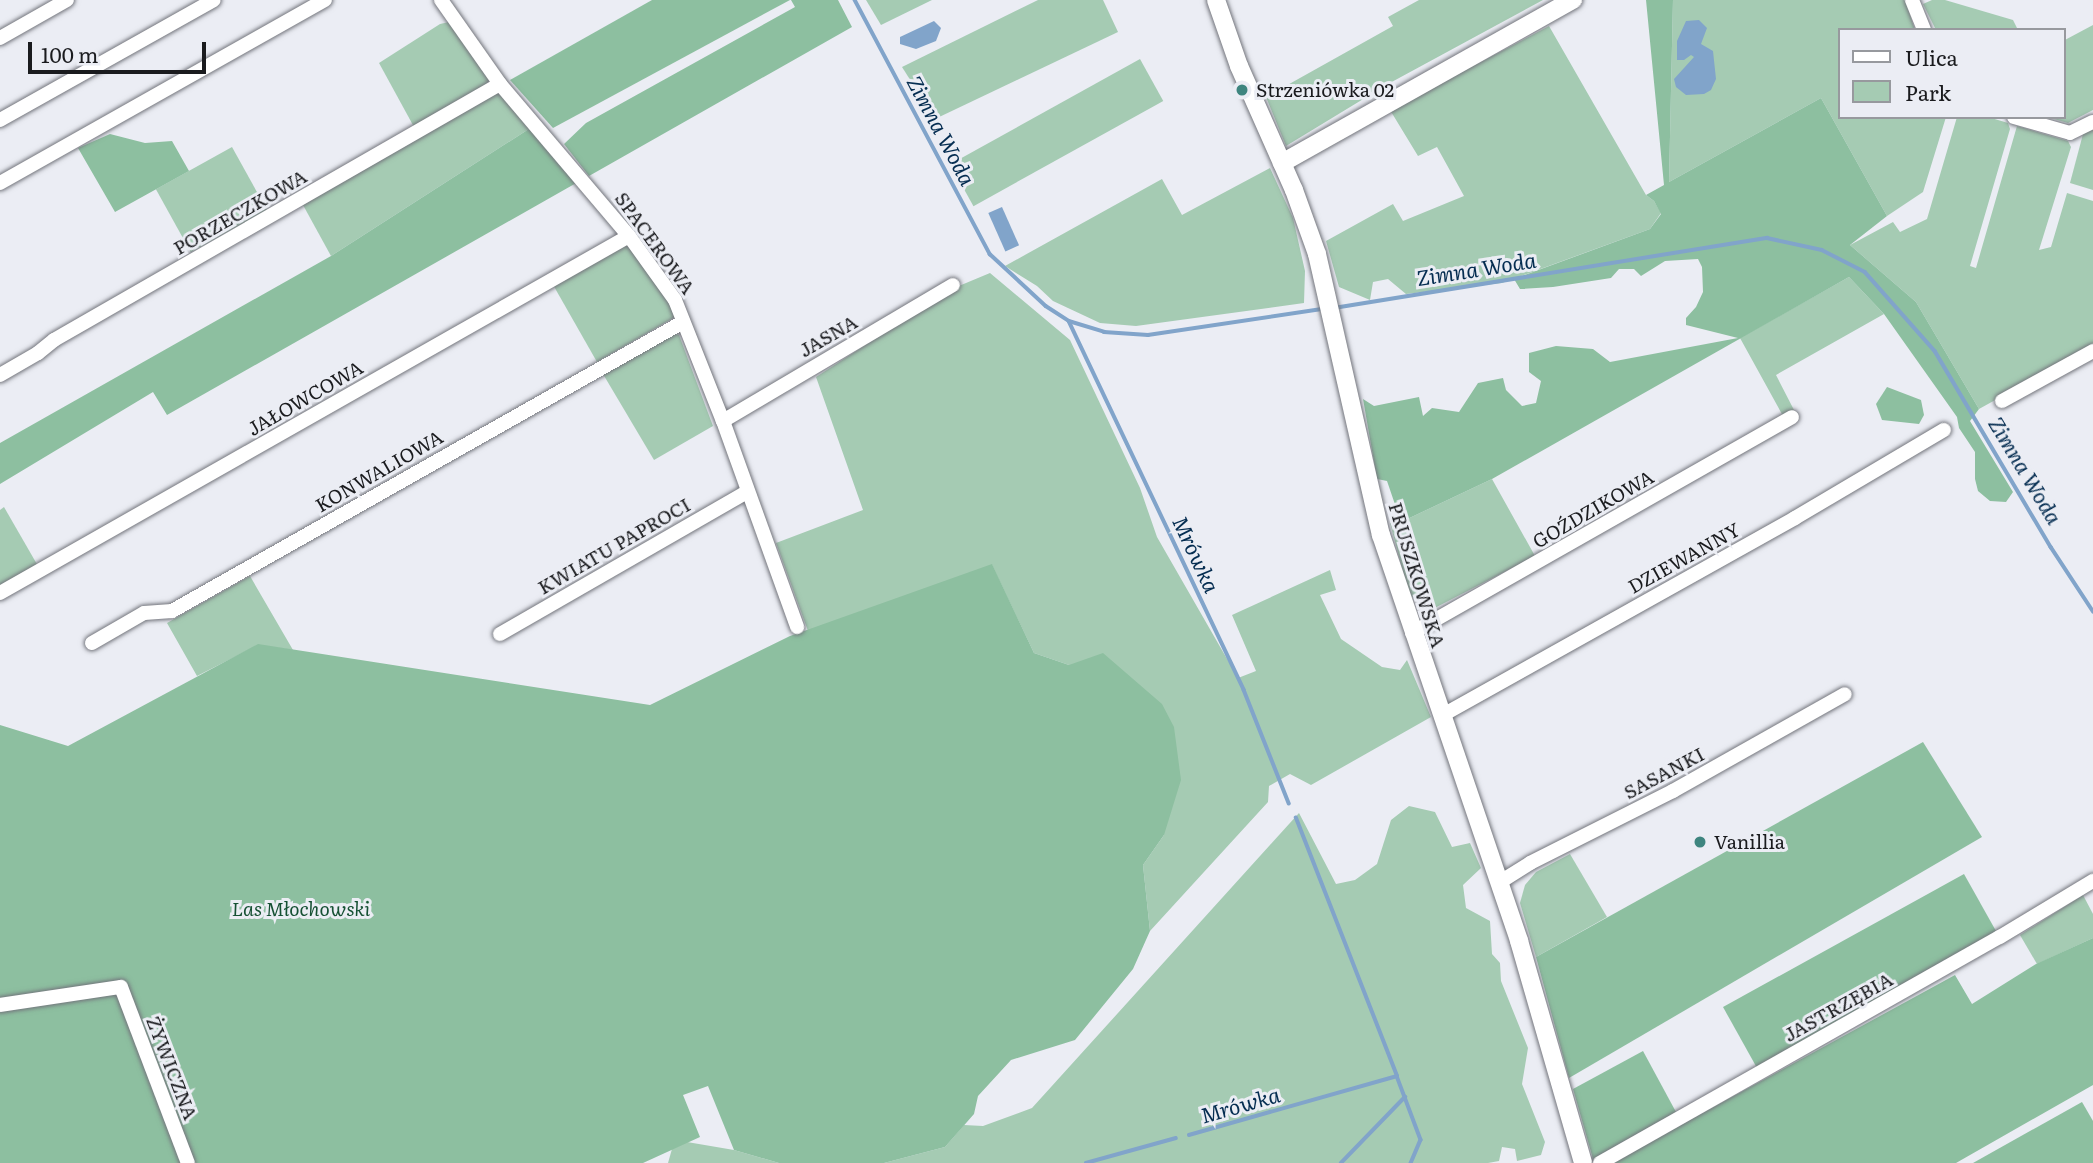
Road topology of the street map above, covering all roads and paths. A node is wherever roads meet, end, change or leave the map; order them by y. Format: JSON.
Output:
{"nodes":[{"id":1,"x":66,"y":0,"type":"edge"},
{"id":2,"x":214,"y":0,"type":"edge"},
{"id":3,"x":325,"y":0,"type":"edge"},
{"id":4,"x":440,"y":0,"type":"edge"},
{"id":5,"x":1216,"y":0,"type":"edge"},
{"id":6,"x":1573,"y":0,"type":"edge"},
{"id":7,"x":1912,"y":0,"type":"edge"},
{"id":8,"x":1923,"y":28,"type":"edge"},
{"id":9,"x":0,"y":38,"type":"edge"},
{"id":10,"x":500,"y":84,"type":"junction"},
{"id":11,"x":2021,"y":119,"type":"edge"},
{"id":12,"x":0,"y":120,"type":"edge"},
{"id":13,"x":2093,"y":122,"type":"edge"},
{"id":14,"x":1282,"y":163,"type":"junction"},
{"id":15,"x":0,"y":183,"type":"edge"},
{"id":16,"x":629,"y":236,"type":"junction"},
{"id":17,"x":953,"y":285,"type":"dead end"},
{"id":18,"x":684,"y":322,"type":"junction"},
{"id":19,"x":2093,"y":351,"type":"edge"},
{"id":20,"x":0,"y":375,"type":"edge"},
{"id":21,"x":2002,"y":401,"type":"dead end"},
{"id":22,"x":1792,"y":417,"type":"dead end"},
{"id":23,"x":723,"y":421,"type":"junction"},
{"id":24,"x":1944,"y":430,"type":"dead end"},
{"id":25,"x":747,"y":492,"type":"junction"},
{"id":26,"x":0,"y":593,"type":"edge"},
{"id":27,"x":797,"y":627,"type":"dead end"},
{"id":28,"x":1412,"y":633,"type":"junction"},
{"id":29,"x":500,"y":634,"type":"dead end"},
{"id":30,"x":92,"y":643,"type":"dead end"},
{"id":31,"x":1845,"y":694,"type":"dead end"},
{"id":32,"x":1441,"y":716,"type":"junction"},
{"id":33,"x":2093,"y":881,"type":"edge"},
{"id":34,"x":1500,"y":882,"type":"junction"},
{"id":35,"x":0,"y":1005,"type":"edge"},
{"id":36,"x":188,"y":1163,"type":"edge"},
{"id":37,"x":1583,"y":1163,"type":"edge"},
{"id":38,"x":1600,"y":1163,"type":"edge"}],
"edges":[{"from":1,"to":9,"type":"street"},
{"from":2,"to":12,"type":"street"},
{"from":3,"to":15,"type":"street"},
{"from":4,"to":10,"type":"street","name":"SPACEROWA"},
{"from":5,"to":14,"type":"street","name":"PRUSZKOWSKA"},
{"from":6,"to":14,"type":"street"},
{"from":7,"to":8,"type":"street"},
{"from":10,"to":16,"type":"street","name":"SPACEROWA"},
{"from":10,"to":20,"type":"street","name":"PORZECZKOWA"},
{"from":11,"to":13,"type":"street"},
{"from":14,"to":28,"type":"street","name":"PRUSZKOWSKA"},
{"from":16,"to":18,"type":"street","name":"SPACEROWA"},
{"from":16,"to":26,"type":"street","name":"JAŁOWCOWA"},
{"from":17,"to":23,"type":"street","name":"JASNA"},
{"from":18,"to":23,"type":"street","name":"SPACEROWA"},
{"from":18,"to":30,"type":"street","name":"KONWALIOWA"},
{"from":19,"to":21,"type":"street"},
{"from":22,"to":28,"type":"street","name":"GOŹDZIKOWA"},
{"from":23,"to":25,"type":"street","name":"SPACEROWA"},
{"from":24,"to":32,"type":"street","name":"DZIEWANNY"},
{"from":25,"to":27,"type":"street","name":"SPACEROWA"},
{"from":25,"to":29,"type":"street","name":"KWIATU PAPROCI"},
{"from":28,"to":32,"type":"street","name":"PRUSZKOWSKA"},
{"from":31,"to":34,"type":"street","name":"SASANKI"},
{"from":32,"to":34,"type":"street","name":"PRUSZKOWSKA"},
{"from":33,"to":38,"type":"street","name":"JASTRZĘBIA"},
{"from":34,"to":37,"type":"street","name":"PRUSZKOWSKA"},
{"from":35,"to":36,"type":"street","name":"ŻYWICZNA"}]}
